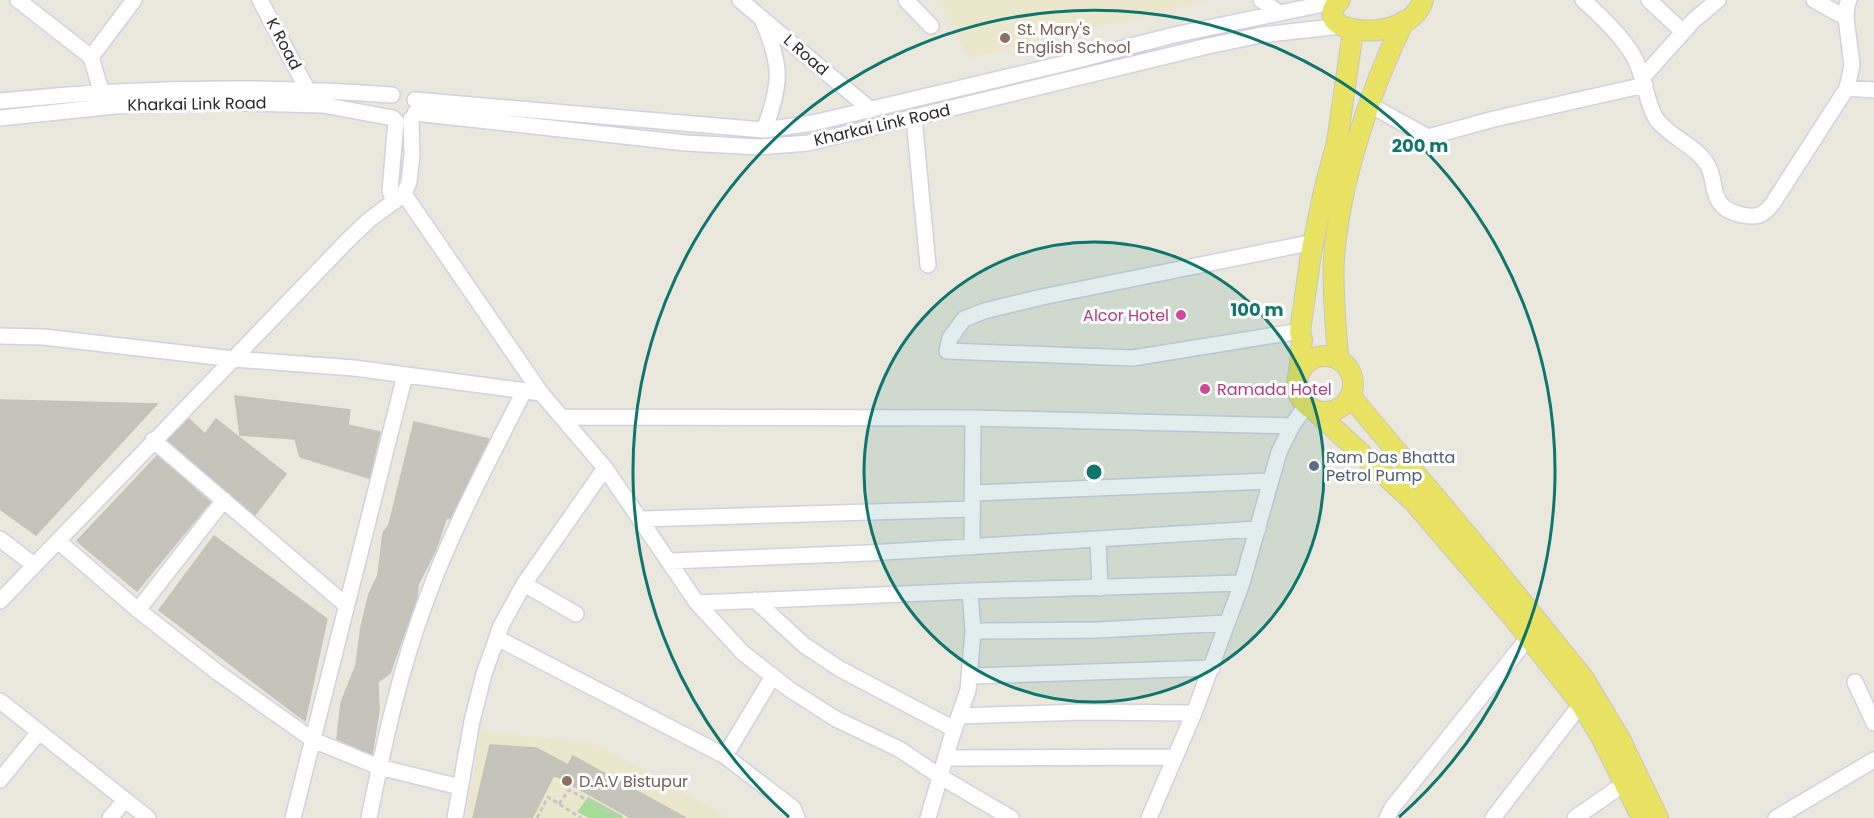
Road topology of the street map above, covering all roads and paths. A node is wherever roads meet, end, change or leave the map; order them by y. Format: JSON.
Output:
{"nodes":[{"id":1,"x":18,"y":0,"type":"edge"},
{"id":2,"x":134,"y":0,"type":"edge"},
{"id":3,"x":260,"y":0,"type":"edge"},
{"id":4,"x":740,"y":0,"type":"edge"},
{"id":5,"x":906,"y":0,"type":"edge"},
{"id":6,"x":1261,"y":0,"type":"edge"},
{"id":7,"x":1583,"y":0,"type":"edge"},
{"id":8,"x":1649,"y":0,"type":"edge"},
{"id":9,"x":1814,"y":0,"type":"edge"},
{"id":10,"x":1849,"y":0,"type":"edge"},
{"id":11,"x":1339,"y":1,"type":"edge"},
{"id":12,"x":1424,"y":1,"type":"edge"},
{"id":13,"x":1712,"y":2,"type":"edge"},
{"id":14,"x":1279,"y":13,"type":"junction"},
{"id":15,"x":761,"y":16,"type":"junction"},
{"id":16,"x":1845,"y":18,"type":"junction"},
{"id":17,"x":1404,"y":21,"type":"junction"},
{"id":18,"x":932,"y":26,"type":"dead end"},
{"id":19,"x":1347,"y":28,"type":"junction"},
{"id":20,"x":1683,"y":33,"type":"junction"},
{"id":21,"x":91,"y":57,"type":"junction"},
{"id":22,"x":1644,"y":81,"type":"junction"},
{"id":23,"x":1847,"y":88,"type":"junction"},
{"id":24,"x":307,"y":89,"type":"junction"},
{"id":25,"x":1874,"y":90,"type":"edge"},
{"id":26,"x":102,"y":91,"type":"junction"},
{"id":27,"x":392,"y":95,"type":"junction"},
{"id":28,"x":0,"y":101,"type":"edge"},
{"id":29,"x":1370,"y":105,"type":"junction"},
{"id":30,"x":106,"y":107,"type":"junction"},
{"id":31,"x":871,"y":110,"type":"junction"},
{"id":32,"x":406,"y":114,"type":"junction"},
{"id":33,"x":0,"y":118,"type":"edge"},
{"id":34,"x":914,"y":118,"type":"junction"},
{"id":35,"x":764,"y":130,"type":"junction"},
{"id":36,"x":399,"y":198,"type":"junction"},
{"id":37,"x":1314,"y":242,"type":"junction"},
{"id":38,"x":928,"y":265,"type":"dead end"},
{"id":39,"x":1300,"y":331,"type":"junction"},
{"id":40,"x":0,"y":336,"type":"edge"},
{"id":41,"x":1338,"y":358,"type":"junction"},
{"id":42,"x":234,"y":359,"type":"junction"},
{"id":43,"x":1299,"y":373,"type":"junction"},
{"id":44,"x":405,"y":375,"type":"junction"},
{"id":45,"x":524,"y":392,"type":"junction"},
{"id":46,"x":541,"y":393,"type":"junction"},
{"id":47,"x":1351,"y":397,"type":"junction"},
{"id":48,"x":1310,"y":408,"type":"junction"},
{"id":49,"x":562,"y":417,"type":"junction"},
{"id":50,"x":973,"y":418,"type":"junction"},
{"id":51,"x":1292,"y":426,"type":"junction"},
{"id":52,"x":153,"y":440,"type":"junction"},
{"id":53,"x":605,"y":468,"type":"junction"},
{"id":54,"x":1270,"y":482,"type":"junction"},
{"id":55,"x":972,"y":493,"type":"junction"},
{"id":56,"x":224,"y":501,"type":"junction"},
{"id":57,"x":972,"y":509,"type":"junction"},
{"id":58,"x":641,"y":519,"type":"junction"},
{"id":59,"x":1258,"y":529,"type":"junction"},
{"id":60,"x":0,"y":539,"type":"edge"},
{"id":61,"x":1098,"y":539,"type":"junction"},
{"id":62,"x":58,"y":541,"type":"junction"},
{"id":63,"x":972,"y":547,"type":"junction"},
{"id":64,"x":670,"y":561,"type":"junction"},
{"id":65,"x":34,"y":565,"type":"junction"},
{"id":66,"x":1242,"y":583,"type":"junction"},
{"id":67,"x":524,"y":584,"type":"junction"},
{"id":68,"x":1100,"y":588,"type":"junction"},
{"id":69,"x":970,"y":591,"type":"junction"},
{"id":70,"x":756,"y":600,"type":"junction"},
{"id":71,"x":0,"y":602,"type":"edge"},
{"id":72,"x":697,"y":603,"type":"junction"},
{"id":73,"x":346,"y":606,"type":"junction"},
{"id":74,"x":138,"y":610,"type":"junction"},
{"id":75,"x":576,"y":614,"type":"dead end"},
{"id":76,"x":1227,"y":623,"type":"junction"},
{"id":77,"x":973,"y":631,"type":"junction"},
{"id":78,"x":497,"y":638,"type":"junction"},
{"id":79,"x":1528,"y":638,"type":"junction"},
{"id":80,"x":1212,"y":668,"type":"junction"},
{"id":81,"x":773,"y":676,"type":"junction"},
{"id":82,"x":970,"y":676,"type":"junction"},
{"id":83,"x":1854,"y":682,"type":"dead end"},
{"id":84,"x":0,"y":701,"type":"edge"},
{"id":85,"x":1581,"y":704,"type":"junction"},
{"id":86,"x":1194,"y":713,"type":"junction"},
{"id":87,"x":957,"y":723,"type":"junction"},
{"id":88,"x":1874,"y":723,"type":"edge"},
{"id":89,"x":39,"y":732,"type":"junction"},
{"id":90,"x":313,"y":740,"type":"junction"},
{"id":91,"x":725,"y":756,"type":"junction"},
{"id":92,"x":946,"y":758,"type":"junction"},
{"id":93,"x":1174,"y":758,"type":"junction"},
{"id":94,"x":1874,"y":760,"type":"edge"},
{"id":95,"x":379,"y":767,"type":"junction"},
{"id":96,"x":941,"y":777,"type":"junction"},
{"id":97,"x":0,"y":780,"type":"edge"},
{"id":98,"x":1625,"y":783,"type":"junction"},
{"id":99,"x":460,"y":787,"type":"junction"},
{"id":100,"x":125,"y":800,"type":"junction"},
{"id":101,"x":559,"y":804,"type":"junction"},
{"id":102,"x":110,"y":818,"type":"edge"},
{"id":103,"x":148,"y":818,"type":"edge"},
{"id":104,"x":293,"y":818,"type":"edge"},
{"id":105,"x":369,"y":818,"type":"edge"},
{"id":106,"x":455,"y":818,"type":"edge"},
{"id":107,"x":537,"y":818,"type":"edge"},
{"id":108,"x":581,"y":818,"type":"edge"},
{"id":109,"x":620,"y":818,"type":"edge"},
{"id":110,"x":797,"y":818,"type":"edge"},
{"id":111,"x":928,"y":818,"type":"edge"},
{"id":112,"x":1011,"y":818,"type":"edge"},
{"id":113,"x":1149,"y":818,"type":"edge"},
{"id":114,"x":1387,"y":818,"type":"edge"},
{"id":115,"x":1492,"y":818,"type":"edge"},
{"id":116,"x":1575,"y":818,"type":"edge"},
{"id":117,"x":1642,"y":818,"type":"edge"},
{"id":118,"x":1658,"y":818,"type":"edge"},
{"id":119,"x":1776,"y":818,"type":"edge"}],
"edges":[{"from":1,"to":21,"type":"street"},
{"from":2,"to":21,"type":"street"},
{"from":3,"to":24,"type":"street","name":"K Road"},
{"from":4,"to":15,"type":"street","name":"L Road"},
{"from":5,"to":18,"type":"street"},
{"from":6,"to":14,"type":"street"},
{"from":7,"to":22,"type":"street"},
{"from":8,"to":20,"type":"street"},
{"from":9,"to":16,"type":"street"},
{"from":10,"to":16,"type":"street"},
{"from":11,"to":14,"type":"street"},
{"from":11,"to":19,"type":"main road"},
{"from":12,"to":17,"type":"main road"},
{"from":13,"to":20,"type":"street"},
{"from":14,"to":31,"type":"street"},
{"from":15,"to":31,"type":"street","name":"L Road"},
{"from":15,"to":35,"type":"street"},
{"from":16,"to":23,"type":"street"},
{"from":17,"to":19,"type":"main road"},
{"from":17,"to":29,"type":"main road"},
{"from":19,"to":34,"type":"street","name":"Kharkai Link Road"},
{"from":19,"to":37,"type":"main road"},
{"from":20,"to":22,"type":"street"},
{"from":21,"to":26,"type":"street"},
{"from":22,"to":23,"type":"street"},
{"from":22,"to":29,"type":"street"},
{"from":23,"to":25,"type":"street"},
{"from":24,"to":26,"type":"street","name":"Kharkai Link Road"},
{"from":24,"to":27,"type":"street","name":"Kharkai Link Road"},
{"from":26,"to":28,"type":"street","name":"Kharkai Link Road"},
{"from":26,"to":30,"type":"street"},
{"from":27,"to":32,"type":"street","name":"Kharkai Link Road"},
{"from":27,"to":32,"type":"street"},
{"from":29,"to":41,"type":"main road"},
{"from":30,"to":32,"type":"street","name":"Kharkai Link Road"},
{"from":30,"to":33,"type":"street","name":"Kharkai Link Road"},
{"from":31,"to":35,"type":"street"},
{"from":32,"to":34,"type":"street","name":"Kharkai Link Road"},
{"from":32,"to":35,"type":"street"},
{"from":32,"to":36,"type":"street"},
{"from":34,"to":38,"type":"street"},
{"from":36,"to":42,"type":"street"},
{"from":36,"to":46,"type":"street"},
{"from":37,"to":39,"type":"main road"},
{"from":37,"to":39,"type":"street"},
{"from":39,"to":43,"type":"main road"},
{"from":40,"to":42,"type":"street"},
{"from":41,"to":43,"type":"main road"},
{"from":41,"to":47,"type":"main road"},
{"from":42,"to":44,"type":"street"},
{"from":42,"to":52,"type":"street"},
{"from":43,"to":48,"type":"main road"},
{"from":44,"to":45,"type":"street"},
{"from":44,"to":73,"type":"street"},
{"from":45,"to":46,"type":"street"},
{"from":45,"to":95,"type":"street"},
{"from":46,"to":49,"type":"street"},
{"from":47,"to":48,"type":"main road"},
{"from":47,"to":118,"type":"main road"},
{"from":48,"to":51,"type":"street"},
{"from":48,"to":79,"type":"main road"},
{"from":49,"to":50,"type":"street"},
{"from":49,"to":53,"type":"street"},
{"from":50,"to":51,"type":"street"},
{"from":50,"to":55,"type":"street"},
{"from":51,"to":54,"type":"street"},
{"from":52,"to":56,"type":"street"},
{"from":52,"to":62,"type":"street"},
{"from":53,"to":58,"type":"street"},
{"from":53,"to":67,"type":"street"},
{"from":54,"to":55,"type":"street"},
{"from":54,"to":59,"type":"street"},
{"from":55,"to":57,"type":"street"},
{"from":56,"to":73,"type":"street"},
{"from":56,"to":74,"type":"street"},
{"from":57,"to":58,"type":"street"},
{"from":57,"to":63,"type":"street"},
{"from":58,"to":64,"type":"street"},
{"from":59,"to":61,"type":"street"},
{"from":59,"to":66,"type":"street"},
{"from":60,"to":65,"type":"street"},
{"from":61,"to":63,"type":"street"},
{"from":61,"to":68,"type":"street"},
{"from":62,"to":65,"type":"street"},
{"from":62,"to":74,"type":"street"},
{"from":63,"to":64,"type":"street"},
{"from":64,"to":72,"type":"street"},
{"from":65,"to":71,"type":"street"},
{"from":66,"to":68,"type":"street"},
{"from":66,"to":76,"type":"street"},
{"from":67,"to":75,"type":"street"},
{"from":67,"to":78,"type":"street"},
{"from":68,"to":69,"type":"street"},
{"from":69,"to":70,"type":"street"},
{"from":69,"to":77,"type":"street"},
{"from":70,"to":72,"type":"street"},
{"from":70,"to":87,"type":"street"},
{"from":72,"to":81,"type":"street"},
{"from":73,"to":90,"type":"street"},
{"from":74,"to":90,"type":"street"},
{"from":76,"to":77,"type":"street"},
{"from":76,"to":80,"type":"street"},
{"from":77,"to":82,"type":"street"},
{"from":78,"to":91,"type":"street"},
{"from":78,"to":99,"type":"street"},
{"from":79,"to":85,"type":"main road"},
{"from":79,"to":114,"type":"street"},
{"from":80,"to":82,"type":"street"},
{"from":80,"to":86,"type":"street"},
{"from":81,"to":91,"type":"street"},
{"from":81,"to":96,"type":"street"},
{"from":82,"to":87,"type":"street"},
{"from":83,"to":88,"type":"street"},
{"from":84,"to":89,"type":"street"},
{"from":85,"to":98,"type":"main road"},
{"from":85,"to":115,"type":"street"},
{"from":86,"to":87,"type":"street"},
{"from":86,"to":93,"type":"street"},
{"from":87,"to":92,"type":"street"},
{"from":89,"to":97,"type":"street"},
{"from":89,"to":100,"type":"street"},
{"from":90,"to":95,"type":"street"},
{"from":90,"to":104,"type":"street"},
{"from":91,"to":110,"type":"street"},
{"from":92,"to":93,"type":"street"},
{"from":92,"to":96,"type":"street"},
{"from":93,"to":113,"type":"street"},
{"from":94,"to":119,"type":"street"},
{"from":95,"to":99,"type":"street"},
{"from":95,"to":105,"type":"street"},
{"from":96,"to":111,"type":"street"},
{"from":96,"to":112,"type":"street"},
{"from":98,"to":116,"type":"street"},
{"from":98,"to":117,"type":"main road"},
{"from":99,"to":106,"type":"street"},
{"from":100,"to":102,"type":"street"},
{"from":100,"to":103,"type":"street"},
{"from":101,"to":107,"type":"path"},
{"from":101,"to":108,"type":"path"},
{"from":101,"to":109,"type":"path"}]}
